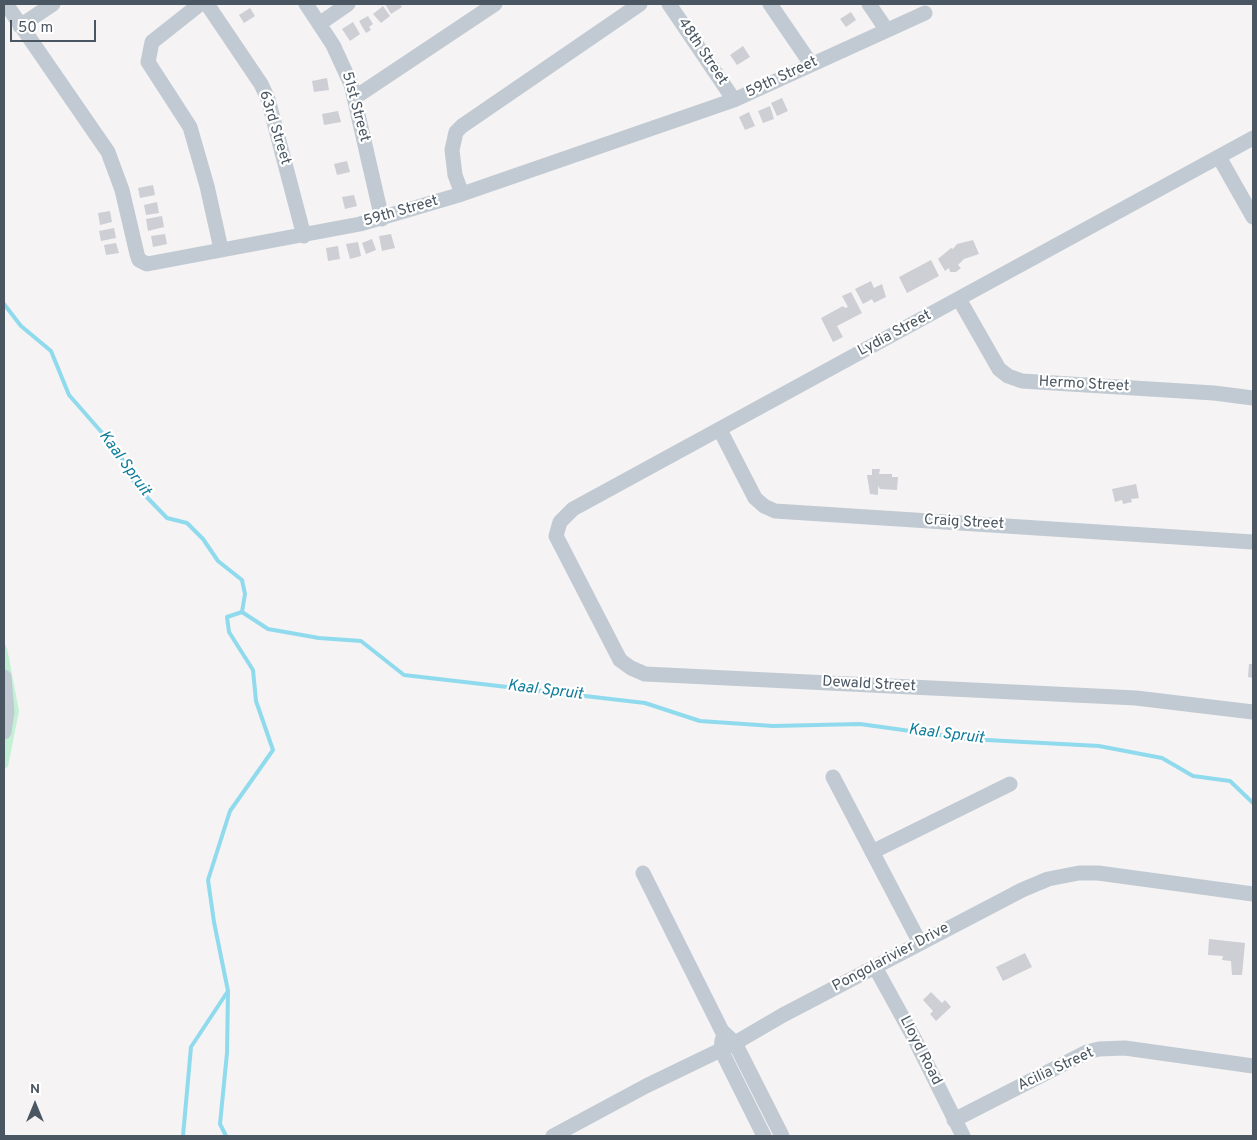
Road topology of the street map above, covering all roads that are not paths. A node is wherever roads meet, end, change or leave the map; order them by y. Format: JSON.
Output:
{"nodes":[{"id":1,"x":6,"y":4,"type":"edge"},
{"id":2,"x":53,"y":4,"type":"edge"},
{"id":3,"x":200,"y":4,"type":"edge"},
{"id":4,"x":207,"y":4,"type":"edge"},
{"id":5,"x":306,"y":4,"type":"edge"},
{"id":6,"x":348,"y":4,"type":"edge"},
{"id":7,"x":495,"y":4,"type":"edge"},
{"id":8,"x":640,"y":4,"type":"edge"},
{"id":9,"x":669,"y":4,"type":"edge"},
{"id":10,"x":770,"y":4,"type":"edge"},
{"id":11,"x":869,"y":4,"type":"edge"},
{"id":12,"x":925,"y":13,"type":"dead end"},
{"id":13,"x":319,"y":24,"type":"junction"},
{"id":14,"x":20,"y":26,"type":"junction"},
{"id":15,"x":886,"y":29,"type":"junction"},
{"id":16,"x":811,"y":64,"type":"junction"},
{"id":17,"x":354,"y":98,"type":"junction"},
{"id":18,"x":734,"y":100,"type":"junction"},
{"id":19,"x":1253,"y":138,"type":"edge"},
{"id":20,"x":1218,"y":156,"type":"junction"},
{"id":21,"x":462,"y":194,"type":"junction"},
{"id":22,"x":1253,"y":218,"type":"edge"},
{"id":23,"x":382,"y":219,"type":"junction"},
{"id":24,"x":304,"y":236,"type":"junction"},
{"id":25,"x":221,"y":249,"type":"junction"},
{"id":26,"x":959,"y":299,"type":"junction"},
{"id":27,"x":1253,"y":398,"type":"edge"},
{"id":28,"x":720,"y":430,"type":"junction"},
{"id":29,"x":1253,"y":542,"type":"edge"},
{"id":30,"x":558,"y":543,"type":"joint"},
{"id":31,"x":4,"y":677,"type":"edge"},
{"id":32,"x":1253,"y":712,"type":"edge"},
{"id":33,"x":4,"y":732,"type":"edge"},
{"id":34,"x":832,"y":777,"type":"dead end"},
{"id":35,"x":1010,"y":784,"type":"dead end"},
{"id":36,"x":872,"y":852,"type":"junction"},
{"id":37,"x":643,"y":873,"type":"dead end"},
{"id":38,"x":1253,"y":894,"type":"edge"},
{"id":39,"x":920,"y":943,"type":"junction"},
{"id":40,"x":875,"y":967,"type":"junction"},
{"id":41,"x":728,"y":1046,"type":"junction"},
{"id":42,"x":1253,"y":1066,"type":"edge"},
{"id":43,"x":954,"y":1120,"type":"junction"},
{"id":44,"x":553,"y":1136,"type":"edge"},
{"id":45,"x":764,"y":1136,"type":"edge"},
{"id":46,"x":782,"y":1136,"type":"edge"},
{"id":47,"x":963,"y":1136,"type":"edge"}],
"edges":[{"from":1,"to":14,"type":"street","name":"59th Street"},
{"from":2,"to":14,"type":"street"},
{"from":3,"to":25,"type":"street"},
{"from":4,"to":24,"type":"street","name":"63rd Street"},
{"from":5,"to":13,"type":"street","name":"51st Street"},
{"from":6,"to":13,"type":"street"},
{"from":7,"to":17,"type":"street"},
{"from":8,"to":21,"type":"street"},
{"from":9,"to":18,"type":"street","name":"48th Street"},
{"from":10,"to":16,"type":"street"},
{"from":11,"to":15,"type":"street"},
{"from":12,"to":15,"type":"street","name":"59th Street"},
{"from":13,"to":17,"type":"street","name":"51st Street"},
{"from":14,"to":25,"type":"street","name":"59th Street"},
{"from":15,"to":16,"type":"street","name":"59th Street"},
{"from":16,"to":18,"type":"street","name":"59th Street"},
{"from":17,"to":23,"type":"street","name":"51st Street"},
{"from":18,"to":21,"type":"street","name":"59th Street"},
{"from":19,"to":20,"type":"street","name":"Lydia Street"},
{"from":20,"to":22,"type":"street"},
{"from":20,"to":26,"type":"street","name":"Lydia Street"},
{"from":21,"to":23,"type":"street","name":"59th Street"},
{"from":23,"to":24,"type":"street","name":"59th Street"},
{"from":24,"to":25,"type":"street","name":"59th Street"},
{"from":26,"to":27,"type":"street","name":"Hermo Street"},
{"from":26,"to":28,"type":"street","name":"Lydia Street"},
{"from":28,"to":29,"type":"street","name":"Craig Street"},
{"from":28,"to":30,"type":"street","name":"Lydia Street"},
{"from":30,"to":32,"type":"street","name":"Dewald Street"},
{"from":31,"to":33,"type":"street"},
{"from":34,"to":36,"type":"street"},
{"from":35,"to":36,"type":"street"},
{"from":36,"to":39,"type":"street"},
{"from":37,"to":41,"type":"street"},
{"from":38,"to":39,"type":"street","name":"Pongolarivier Drive"},
{"from":39,"to":40,"type":"street","name":"Pongolarivier Drive"},
{"from":40,"to":41,"type":"street","name":"Pongolarivier Drive"},
{"from":40,"to":43,"type":"street","name":"Lloyd Road"},
{"from":41,"to":44,"type":"street","name":"Pongolarivier Drive"},
{"from":41,"to":45,"type":"street"},
{"from":41,"to":46,"type":"street"},
{"from":42,"to":43,"type":"street","name":"Acilia Street"},
{"from":43,"to":47,"type":"street","name":"Lloyd Road"}]}
